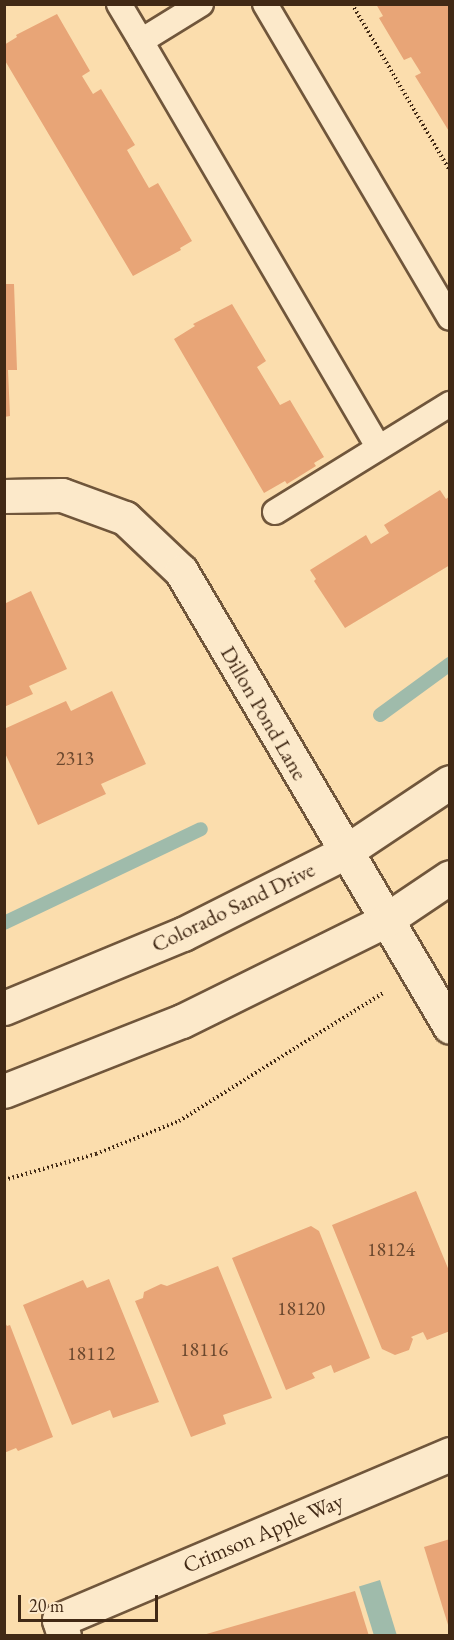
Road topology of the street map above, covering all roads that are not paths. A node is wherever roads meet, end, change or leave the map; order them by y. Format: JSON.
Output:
{"nodes":[{"id":1,"x":119,"y":4,"type":"edge"},
{"id":2,"x":201,"y":4,"type":"edge"},
{"id":3,"x":265,"y":4,"type":"edge"},
{"id":4,"x":141,"y":41,"type":"junction"},
{"id":5,"x":450,"y":318,"type":"edge"},
{"id":6,"x":450,"y":404,"type":"edge"},
{"id":7,"x":378,"y":446,"type":"junction"},
{"id":8,"x":4,"y":496,"type":"edge"},
{"id":9,"x":275,"y":512,"type":"dead end"},
{"id":10,"x":450,"y":782,"type":"edge"},
{"id":11,"x":345,"y":852,"type":"junction"},
{"id":12,"x":450,"y":877,"type":"edge"},
{"id":13,"x":386,"y":920,"type":"junction"},
{"id":14,"x":4,"y":1008,"type":"edge"},
{"id":15,"x":450,"y":1027,"type":"edge"},
{"id":16,"x":4,"y":1091,"type":"edge"},
{"id":17,"x":450,"y":1454,"type":"edge"},
{"id":18,"x":64,"y":1635,"type":"edge"}],
"edges":[{"from":1,"to":4,"type":"lane"},
{"from":2,"to":4,"type":"lane"},
{"from":3,"to":5,"type":"lane"},
{"from":4,"to":7,"type":"lane"},
{"from":6,"to":7,"type":"lane"},
{"from":7,"to":9,"type":"lane"},
{"from":8,"to":11,"type":"street","name":"Dillon Pond Lane"},
{"from":10,"to":11,"type":"street","name":"Colorado Sand Drive"},
{"from":11,"to":13,"type":"street","name":"Dillon Pond Lane"},
{"from":11,"to":14,"type":"street","name":"Colorado Sand Drive"},
{"from":12,"to":13,"type":"street"},
{"from":13,"to":15,"type":"street","name":"Dillon Pond Lane"},
{"from":13,"to":16,"type":"street"},
{"from":17,"to":18,"type":"street","name":"Crimson Apple Way"}]}
